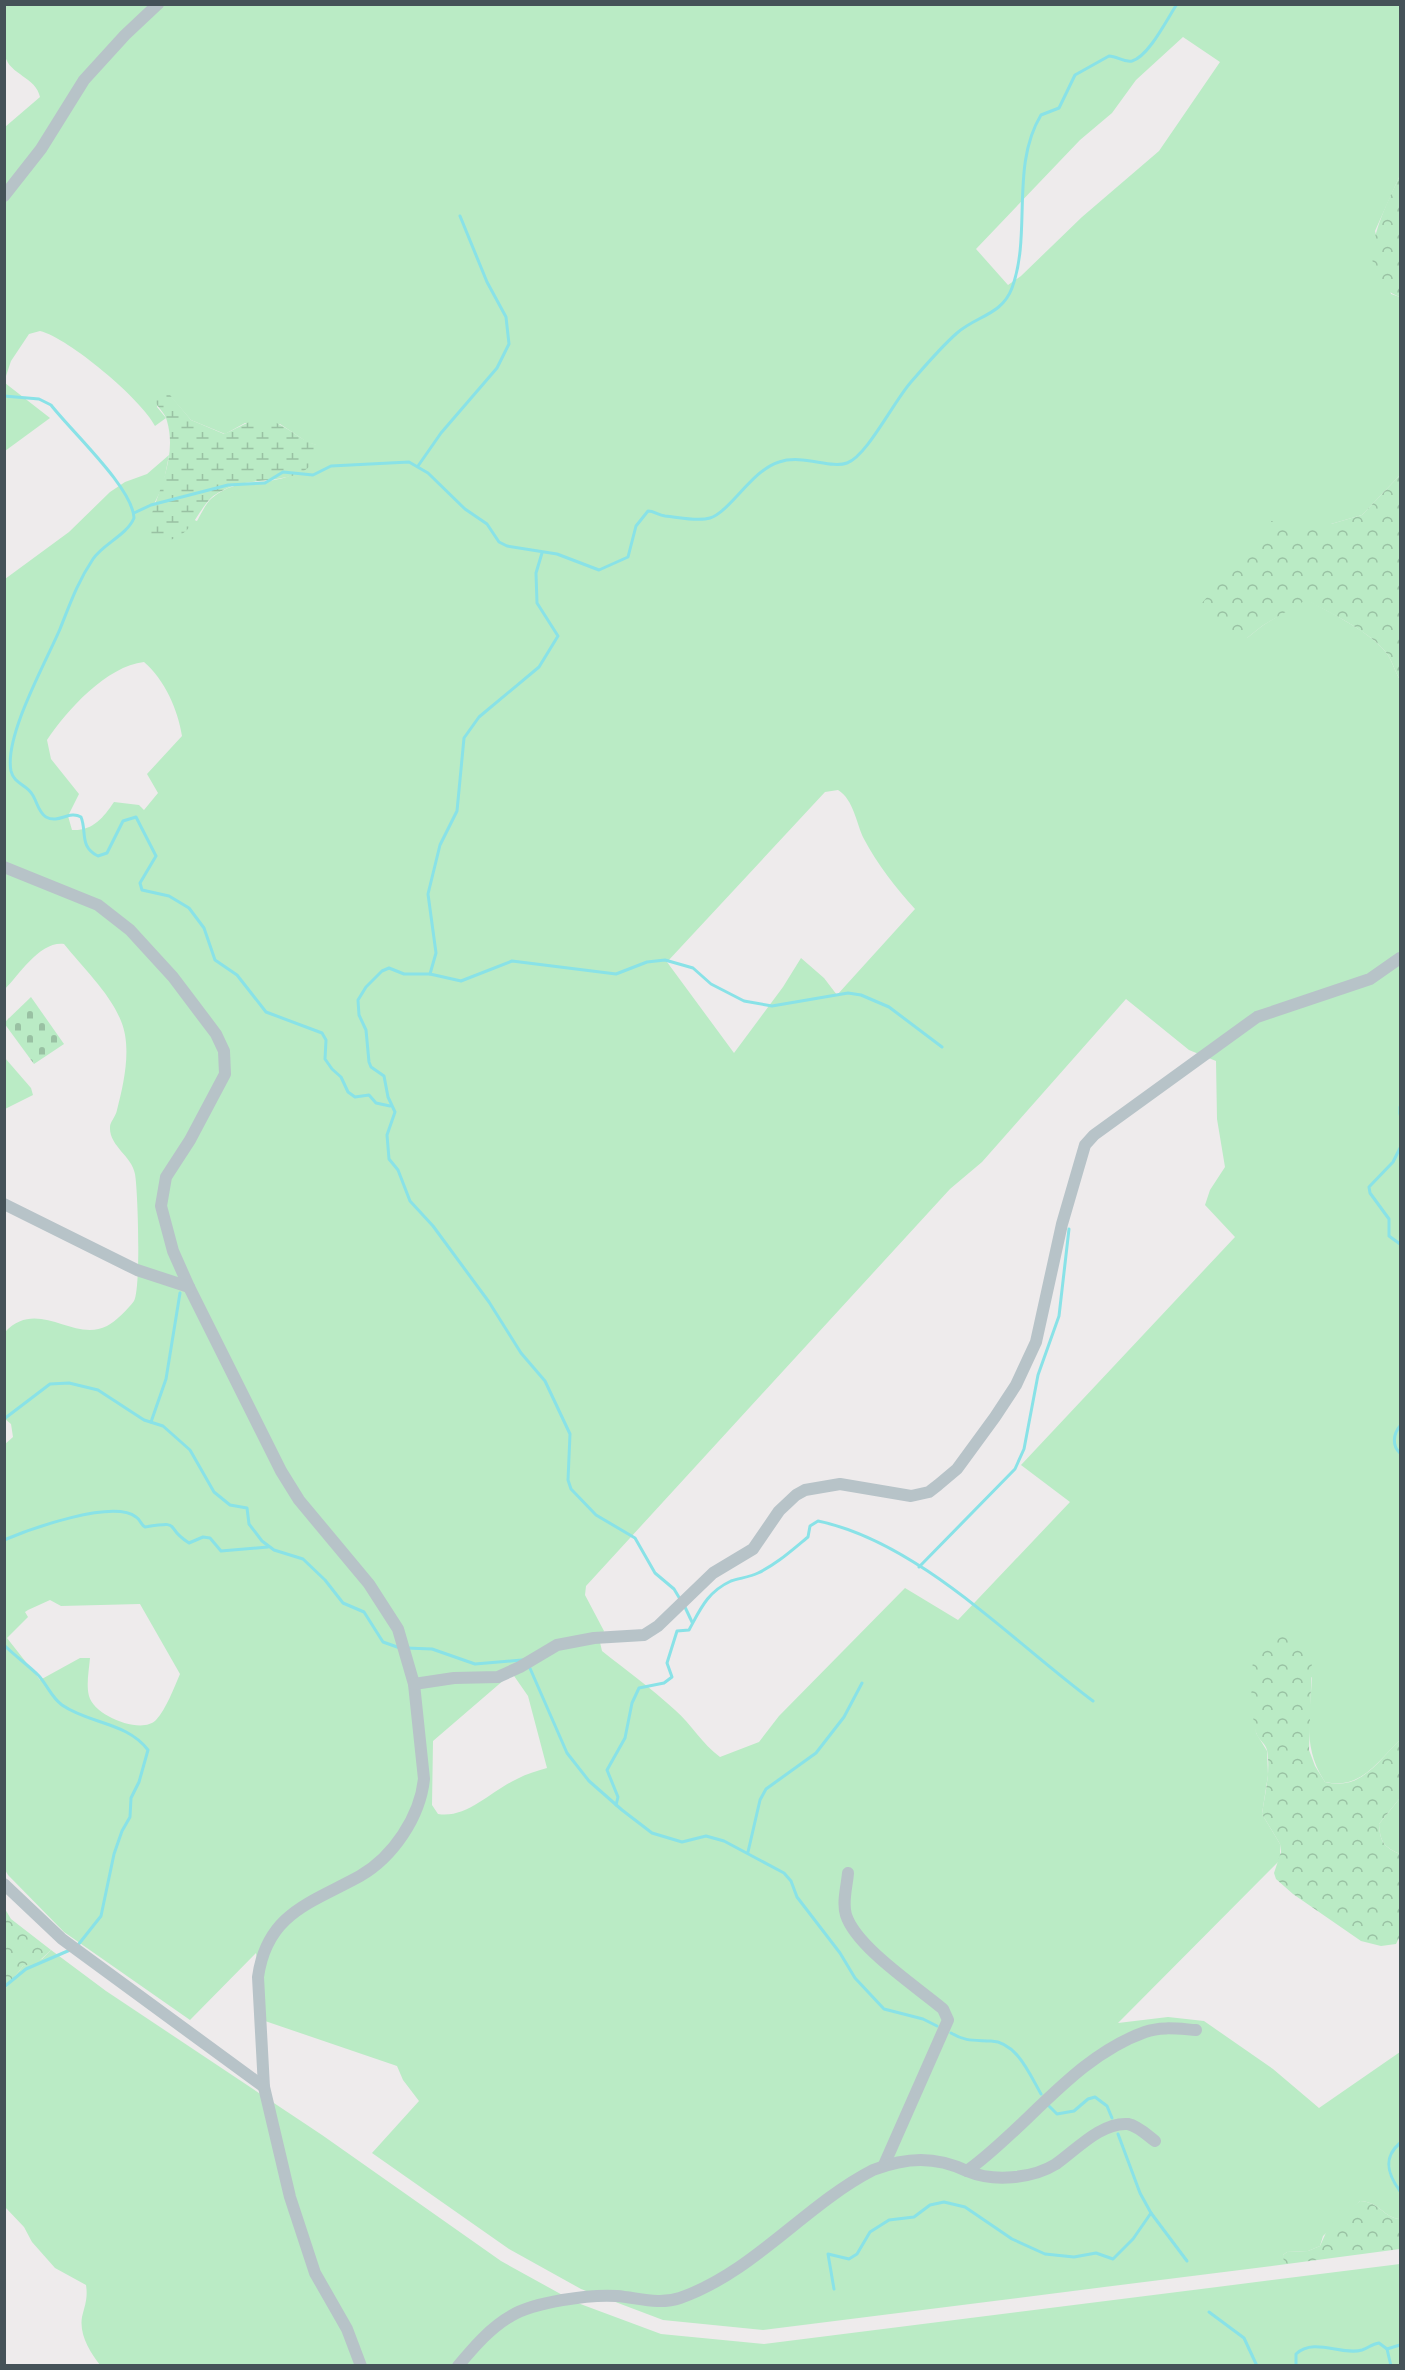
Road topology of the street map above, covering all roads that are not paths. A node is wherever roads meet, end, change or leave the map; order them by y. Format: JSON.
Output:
{"nodes":[{"id":1,"x":158,"y":4,"type":"edge"},
{"id":2,"x":4,"y":196,"type":"edge"},
{"id":3,"x":4,"y":867,"type":"edge"},
{"id":4,"x":1401,"y":958,"type":"edge"},
{"id":5,"x":4,"y":1204,"type":"edge"},
{"id":6,"x":189,"y":1287,"type":"junction"},
{"id":7,"x":414,"y":1684,"type":"junction"},
{"id":8,"x":848,"y":1873,"type":"dead end"},
{"id":9,"x":4,"y":1884,"type":"edge"},
{"id":10,"x":1196,"y":2030,"type":"dead end"},
{"id":11,"x":264,"y":2087,"type":"junction"},
{"id":12,"x":1155,"y":2141,"type":"dead end"},
{"id":13,"x":884,"y":2165,"type":"junction"},
{"id":14,"x":967,"y":2170,"type":"junction"},
{"id":15,"x":361,"y":2366,"type":"edge"},
{"id":16,"x":458,"y":2366,"type":"edge"}],
"edges":[{"from":1,"to":2,"type":"street"},
{"from":3,"to":6,"type":"street"},
{"from":4,"to":7,"type":"street"},
{"from":5,"to":6,"type":"street"},
{"from":6,"to":7,"type":"street"},
{"from":7,"to":11,"type":"street"},
{"from":8,"to":13,"type":"street"},
{"from":9,"to":11,"type":"street"},
{"from":10,"to":14,"type":"street"},
{"from":11,"to":15,"type":"street"},
{"from":12,"to":14,"type":"street"},
{"from":13,"to":14,"type":"street"},
{"from":13,"to":16,"type":"street"}]}
